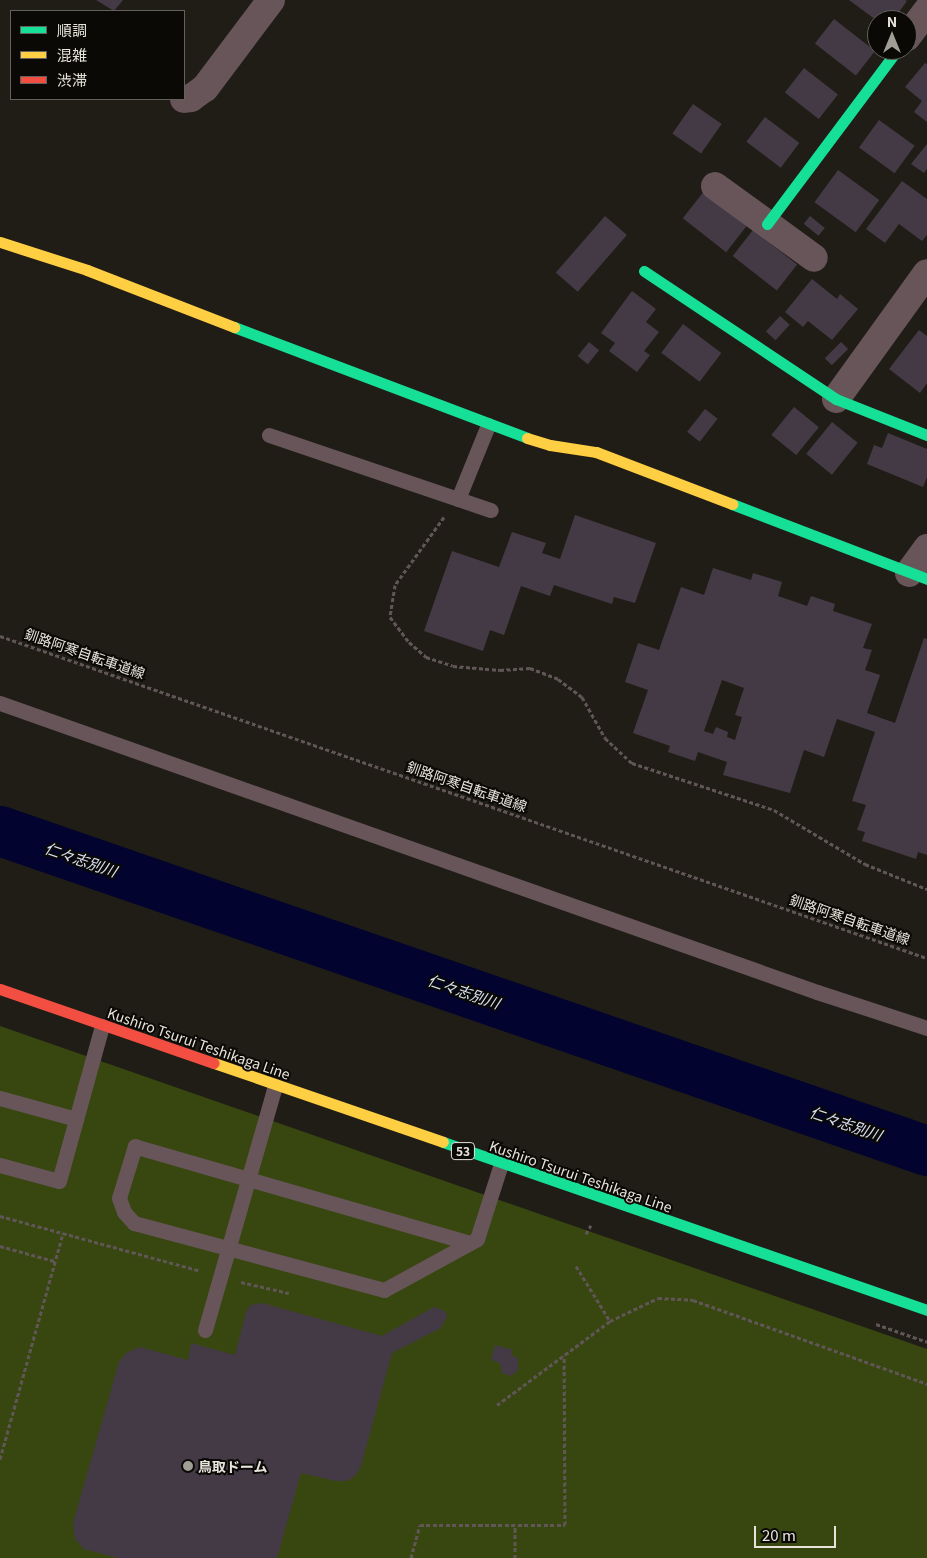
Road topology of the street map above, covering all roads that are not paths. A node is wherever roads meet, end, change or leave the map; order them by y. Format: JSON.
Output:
{"nodes":[{"id":1,"x":271,"y":0,"type":"edge"},
{"id":2,"x":927,"y":10,"type":"edge"},
{"id":3,"x":917,"y":24,"type":"edge"},
{"id":4,"x":890,"y":60,"type":"edge"},
{"id":5,"x":185,"y":99,"type":"edge"},
{"id":6,"x":715,"y":186,"type":"dead end"},
{"id":7,"x":767,"y":224,"type":"junction"},
{"id":8,"x":0,"y":242,"type":"edge"},
{"id":9,"x":814,"y":258,"type":"dead end"},
{"id":10,"x":644,"y":271,"type":"dead end"},
{"id":11,"x":927,"y":273,"type":"edge"},
{"id":12,"x":836,"y":399,"type":"junction"},
{"id":13,"x":488,"y":425,"type":"junction"},
{"id":14,"x":269,"y":435,"type":"dead end"},
{"id":15,"x":927,"y":435,"type":"edge"},
{"id":16,"x":458,"y":499,"type":"junction"},
{"id":17,"x":491,"y":510,"type":"dead end"},
{"id":18,"x":927,"y":548,"type":"edge"},
{"id":19,"x":918,"y":576,"type":"edge"},
{"id":20,"x":0,"y":703,"type":"edge"},
{"id":21,"x":0,"y":989,"type":"edge"},
{"id":22,"x":102,"y":1026,"type":"junction"},
{"id":23,"x":927,"y":1028,"type":"edge"},
{"id":24,"x":275,"y":1086,"type":"junction"},
{"id":25,"x":0,"y":1098,"type":"edge"},
{"id":26,"x":76,"y":1119,"type":"junction"},
{"id":27,"x":502,"y":1164,"type":"junction"},
{"id":28,"x":0,"y":1165,"type":"edge"},
{"id":29,"x":248,"y":1177,"type":"junction"},
{"id":30,"x":470,"y":1243,"type":"junction"},
{"id":31,"x":227,"y":1247,"type":"junction"},
{"id":32,"x":927,"y":1310,"type":"edge"},
{"id":33,"x":205,"y":1330,"type":"dead end"}],
"edges":[{"from":1,"to":5,"type":"street"},
{"from":2,"to":3,"type":"street"},
{"from":4,"to":7,"type":"street"},
{"from":6,"to":7,"type":"street"},
{"from":7,"to":9,"type":"street"},
{"from":8,"to":13,"type":"street"},
{"from":10,"to":12,"type":"street"},
{"from":11,"to":12,"type":"street"},
{"from":12,"to":15,"type":"street"},
{"from":13,"to":16,"type":"lane"},
{"from":13,"to":19,"type":"street"},
{"from":14,"to":16,"type":"lane"},
{"from":16,"to":17,"type":"lane"},
{"from":18,"to":19,"type":"street"},
{"from":20,"to":23,"type":"lane"},
{"from":21,"to":22,"type":"street","name":"Kushiro Tsurui Teshikaga Line","number":"53"},
{"from":22,"to":24,"type":"street","name":"Kushiro Tsurui Teshikaga Line","number":"53"},
{"from":22,"to":26,"type":"lane"},
{"from":24,"to":27,"type":"street","name":"Kushiro Tsurui Teshikaga Line","number":"53"},
{"from":24,"to":29,"type":"lane"},
{"from":25,"to":26,"type":"lane"},
{"from":26,"to":28,"type":"lane"},
{"from":27,"to":30,"type":"lane"},
{"from":27,"to":32,"type":"street","name":"Kushiro Tsurui Teshikaga Line","number":"53"},
{"from":29,"to":30,"type":"lane"},
{"from":29,"to":31,"type":"lane"},
{"from":29,"to":31,"type":"lane"},
{"from":30,"to":31,"type":"lane"},
{"from":31,"to":33,"type":"lane"}]}
